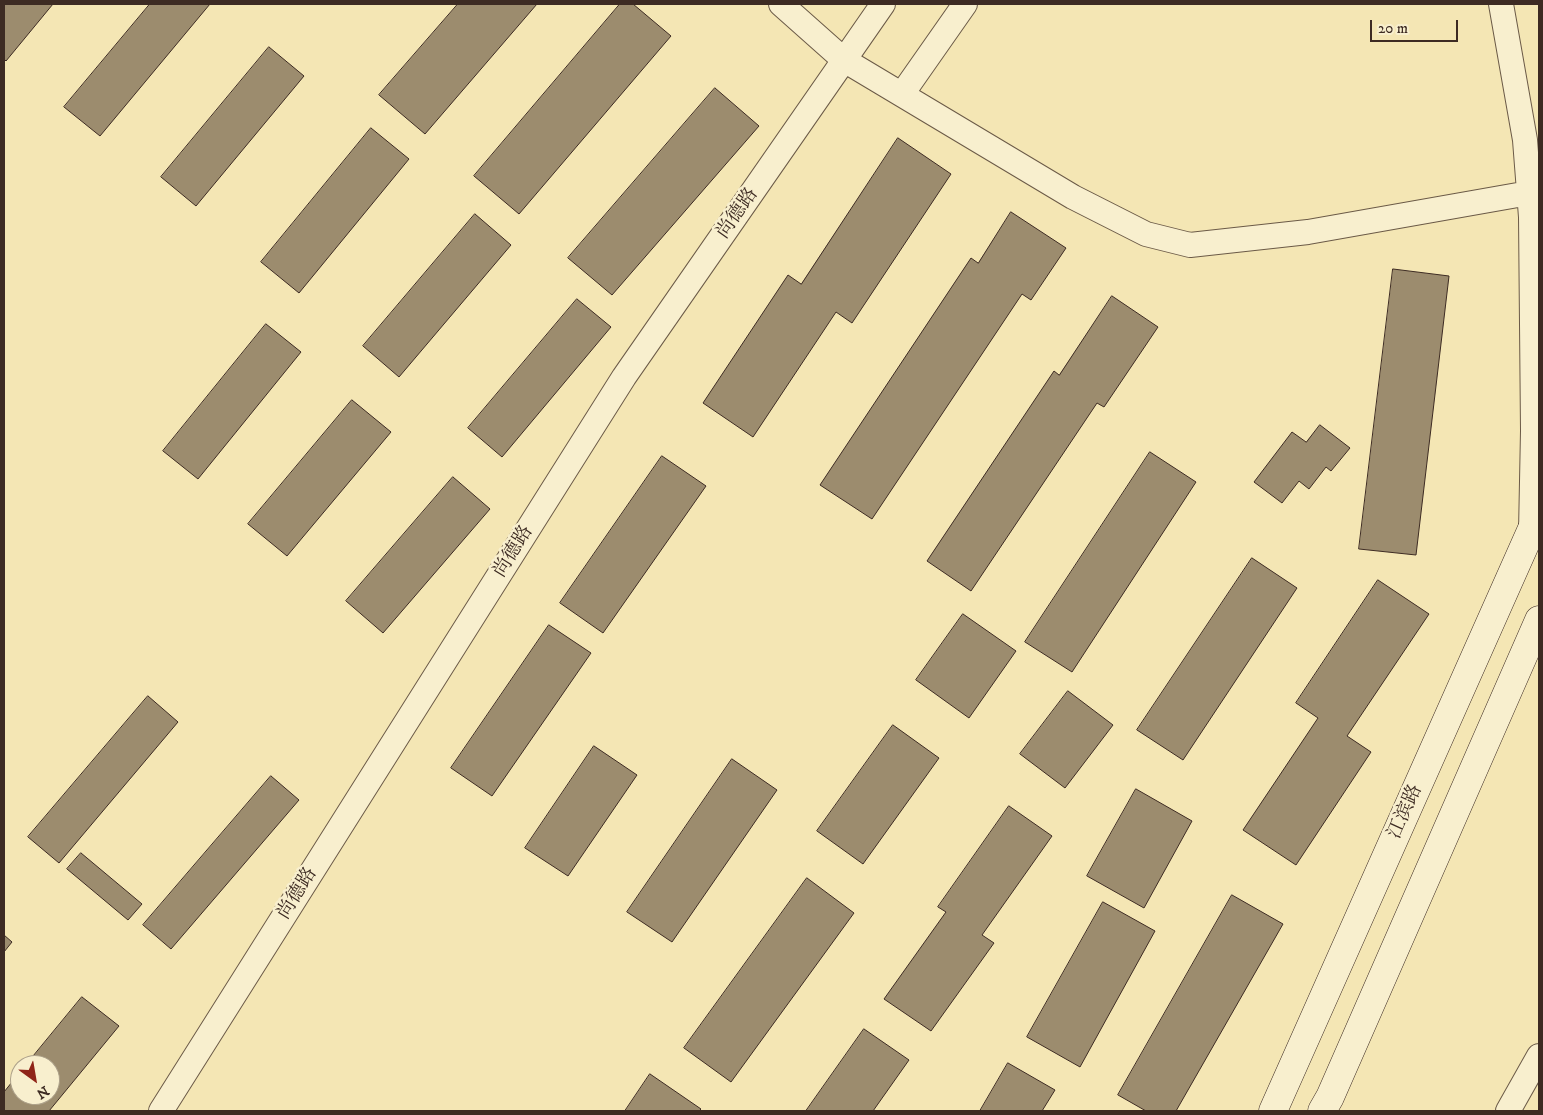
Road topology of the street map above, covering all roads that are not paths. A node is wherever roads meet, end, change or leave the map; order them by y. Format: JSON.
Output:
{"nodes":[{"id":1,"x":781,"y":4,"type":"edge"},
{"id":2,"x":884,"y":4,"type":"edge"},
{"id":3,"x":965,"y":4,"type":"edge"},
{"id":4,"x":1501,"y":4,"type":"edge"},
{"id":5,"x":844,"y":60,"type":"junction"},
{"id":6,"x":902,"y":94,"type":"junction"},
{"id":7,"x":1529,"y":193,"type":"junction"},
{"id":8,"x":1535,"y":522,"type":"edge"},
{"id":9,"x":1539,"y":620,"type":"edge"},
{"id":10,"x":1539,"y":1056,"type":"edge"},
{"id":11,"x":1532,"y":1086,"type":"edge"},
{"id":12,"x":161,"y":1111,"type":"edge"},
{"id":13,"x":1273,"y":1111,"type":"edge"},
{"id":14,"x":1322,"y":1111,"type":"edge"},
{"id":15,"x":1508,"y":1111,"type":"edge"}],
"edges":[{"from":1,"to":5,"type":"street"},
{"from":2,"to":5,"type":"street","name":"尚德路"},
{"from":3,"to":6,"type":"street"},
{"from":4,"to":7,"type":"street"},
{"from":5,"to":6,"type":"street"},
{"from":5,"to":12,"type":"street","name":"尚德路"},
{"from":6,"to":7,"type":"street"},
{"from":7,"to":8,"type":"street"},
{"from":8,"to":13,"type":"main road","name":"江滨路"},
{"from":9,"to":14,"type":"main road"},
{"from":10,"to":11,"type":"street"},
{"from":11,"to":15,"type":"street"}]}
